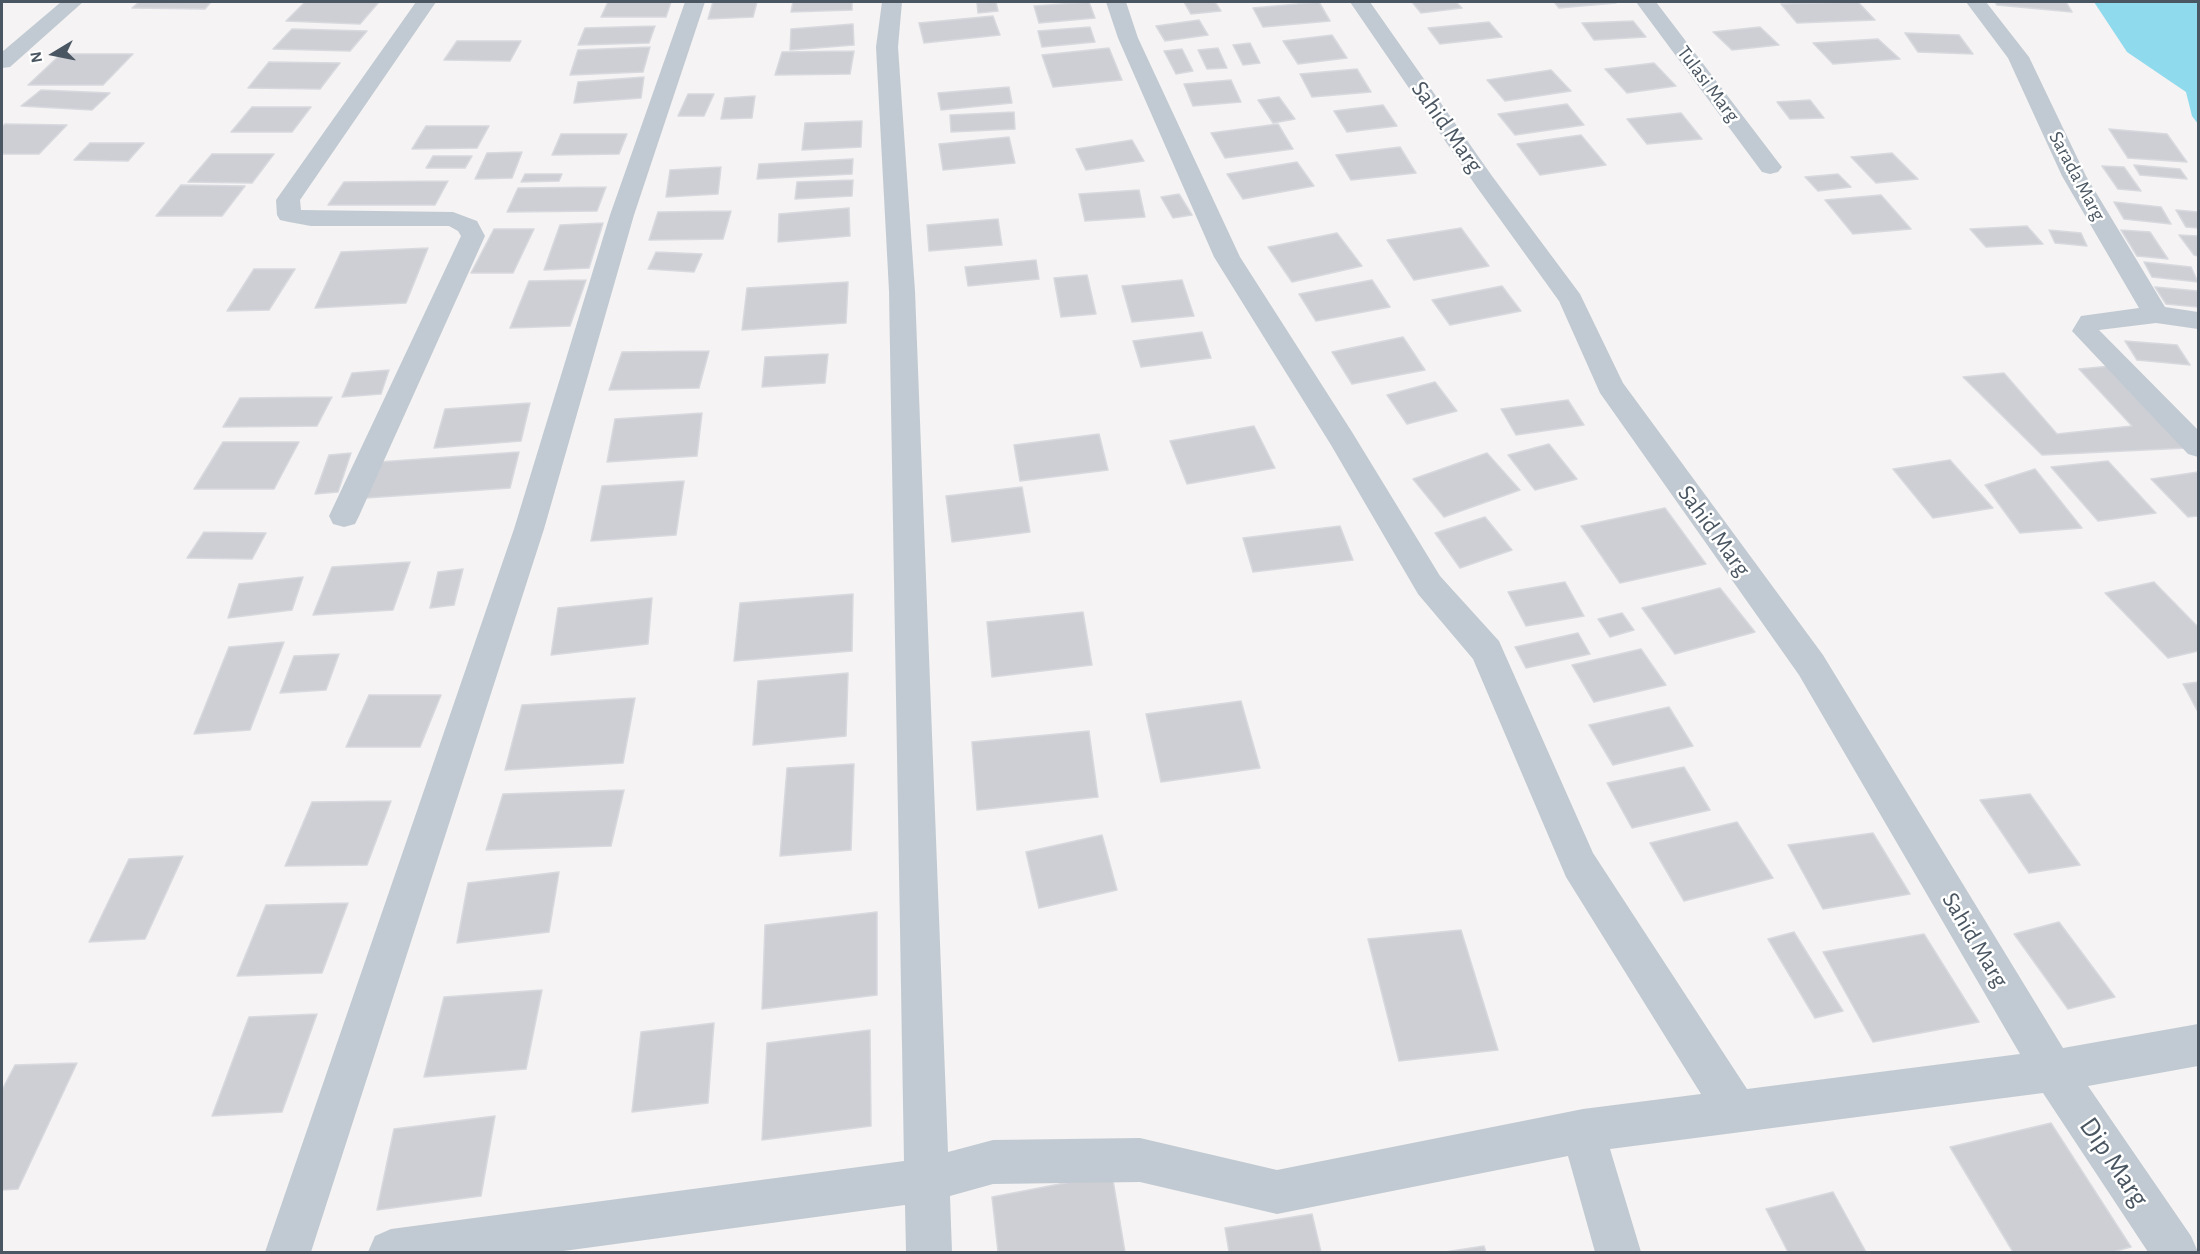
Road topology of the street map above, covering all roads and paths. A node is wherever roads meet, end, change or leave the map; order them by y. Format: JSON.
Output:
{"nodes":[{"id":1,"x":73,"y":2,"type":"edge"},
{"id":2,"x":426,"y":2,"type":"edge"},
{"id":3,"x":695,"y":2,"type":"edge"},
{"id":4,"x":892,"y":2,"type":"edge"},
{"id":5,"x":1116,"y":2,"type":"edge"},
{"id":6,"x":1360,"y":2,"type":"edge"},
{"id":7,"x":1646,"y":2,"type":"edge"},
{"id":8,"x":1976,"y":2,"type":"edge"},
{"id":9,"x":2,"y":62,"type":"edge"},
{"id":10,"x":1770,"y":167,"type":"dead end"},
{"id":11,"x":2156,"y":314,"type":"junction"},
{"id":12,"x":2199,"y":320,"type":"edge"},
{"id":13,"x":2199,"y":447,"type":"edge"},
{"id":14,"x":344,"y":516,"type":"dead end"},
{"id":15,"x":2199,"y":1045,"type":"edge"},
{"id":16,"x":2053,"y":1071,"type":"junction"},
{"id":17,"x":1736,"y":1111,"type":"junction"},
{"id":18,"x":1583,"y":1131,"type":"junction"},
{"id":19,"x":926,"y":1180,"type":"junction"},
{"id":20,"x":288,"y":1252,"type":"edge"},
{"id":21,"x":391,"y":1252,"type":"edge"},
{"id":22,"x":929,"y":1252,"type":"edge"},
{"id":23,"x":1618,"y":1252,"type":"edge"},
{"id":24,"x":2175,"y":1252,"type":"edge"}],
"edges":[{"from":1,"to":9,"type":"street"},
{"from":2,"to":14,"type":"street"},
{"from":3,"to":20,"type":"street"},
{"from":4,"to":19,"type":"street"},
{"from":5,"to":17,"type":"street"},
{"from":6,"to":16,"type":"street","name":"Sahid Marg"},
{"from":7,"to":10,"type":"street","name":"Tulasi Marg"},
{"from":8,"to":11,"type":"street","name":"Sarada Marg"},
{"from":11,"to":12,"type":"street"},
{"from":11,"to":13,"type":"street"},
{"from":15,"to":16,"type":"street"},
{"from":16,"to":17,"type":"street"},
{"from":16,"to":24,"type":"street","name":"Dip Marg"},
{"from":17,"to":18,"type":"street"},
{"from":18,"to":19,"type":"street"},
{"from":18,"to":23,"type":"street"},
{"from":19,"to":21,"type":"street"},
{"from":19,"to":22,"type":"street"}]}
